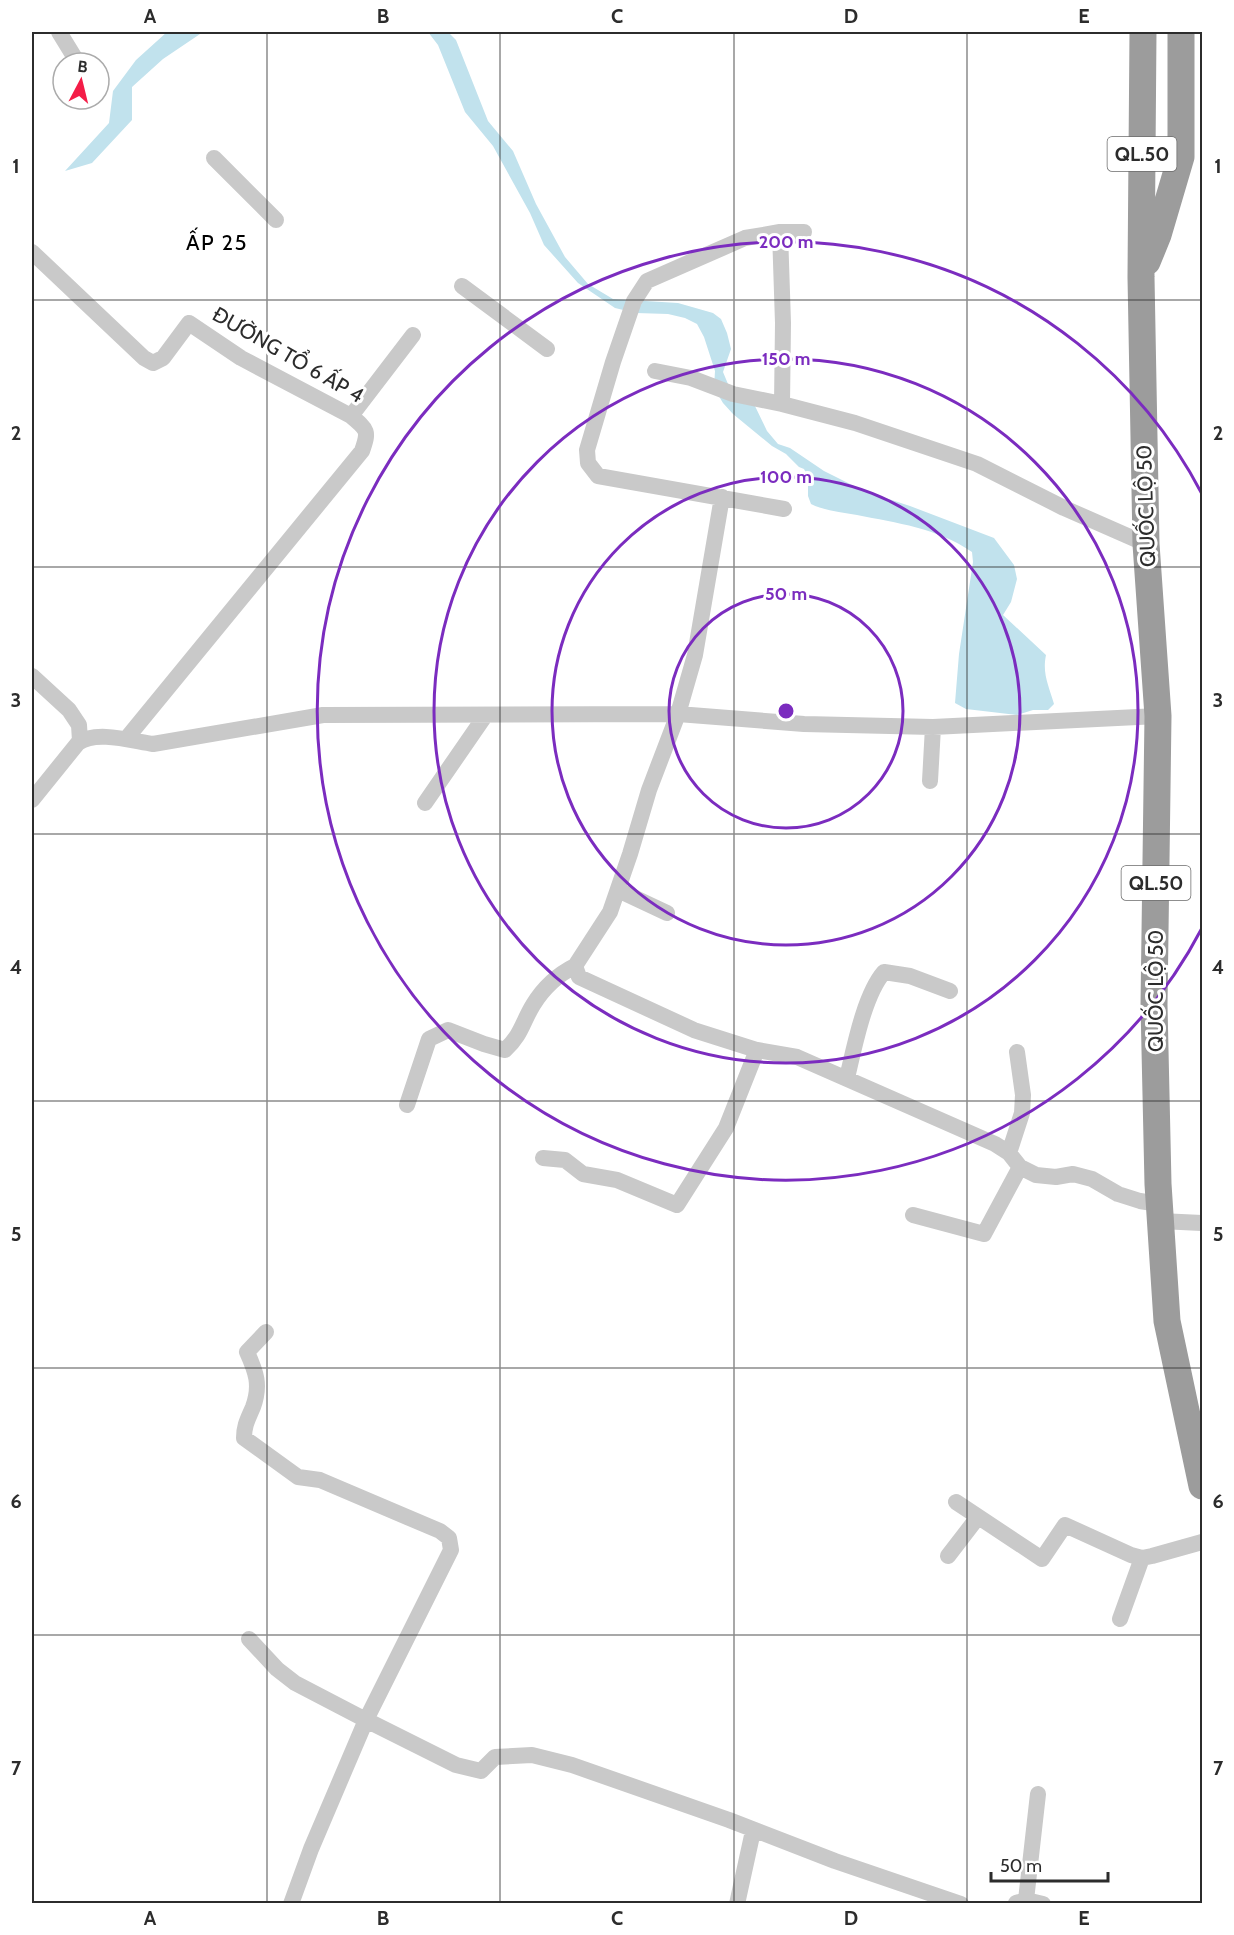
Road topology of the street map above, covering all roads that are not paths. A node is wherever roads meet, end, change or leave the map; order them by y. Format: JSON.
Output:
{"nodes":[{"id":1,"x":59,"y":32,"type":"edge"},
{"id":2,"x":1143,"y":32,"type":"edge"},
{"id":3,"x":1181,"y":32,"type":"edge"},
{"id":4,"x":71,"y":51,"type":"edge"},
{"id":5,"x":214,"y":158,"type":"dead end"},
{"id":6,"x":276,"y":220,"type":"dead end"},
{"id":7,"x":780,"y":232,"type":"junction"},
{"id":8,"x":804,"y":232,"type":"dead end"},
{"id":9,"x":32,"y":252,"type":"edge"},
{"id":10,"x":1140,"y":277,"type":"junction"},
{"id":11,"x":462,"y":286,"type":"dead end"},
{"id":12,"x":413,"y":335,"type":"dead end"},
{"id":13,"x":547,"y":349,"type":"dead end"},
{"id":14,"x":655,"y":371,"type":"dead end"},
{"id":15,"x":782,"y":404,"type":"junction"},
{"id":16,"x":351,"y":416,"type":"junction"},
{"id":17,"x":722,"y":497,"type":"junction"},
{"id":18,"x":784,"y":509,"type":"dead end"},
{"id":19,"x":1146,"y":544,"type":"junction"},
{"id":20,"x":32,"y":676,"type":"edge"},
{"id":21,"x":678,"y":714,"type":"junction"},
{"id":22,"x":485,"y":716,"type":"junction"},
{"id":23,"x":1158,"y":716,"type":"junction"},
{"id":24,"x":933,"y":727,"type":"junction"},
{"id":25,"x":126,"y":739,"type":"junction"},
{"id":26,"x":80,"y":741,"type":"junction"},
{"id":27,"x":930,"y":782,"type":"dead end"},
{"id":28,"x":32,"y":800,"type":"edge"},
{"id":29,"x":425,"y":803,"type":"dead end"},
{"id":30,"x":618,"y":890,"type":"junction"},
{"id":31,"x":667,"y":913,"type":"dead end"},
{"id":32,"x":575,"y":966,"type":"junction"},
{"id":33,"x":950,"y":991,"type":"dead end"},
{"id":34,"x":757,"y":1050,"type":"junction"},
{"id":35,"x":1017,"y":1052,"type":"dead end"},
{"id":36,"x":847,"y":1078,"type":"junction"},
{"id":37,"x":407,"y":1105,"type":"dead end"},
{"id":38,"x":1009,"y":1153,"type":"junction"},
{"id":39,"x":543,"y":1158,"type":"dead end"},
{"id":40,"x":1020,"y":1167,"type":"junction"},
{"id":41,"x":1159,"y":1213,"type":"junction"},
{"id":42,"x":913,"y":1215,"type":"dead end"},
{"id":43,"x":1203,"y":1222,"type":"edge"},
{"id":44,"x":266,"y":1332,"type":"dead end"},
{"id":45,"x":1203,"y":1486,"type":"edge"},
{"id":46,"x":956,"y":1502,"type":"dead end"},
{"id":47,"x":978,"y":1517,"type":"junction"},
{"id":48,"x":1203,"y":1542,"type":"edge"},
{"id":49,"x":948,"y":1556,"type":"dead end"},
{"id":50,"x":1142,"y":1558,"type":"junction"},
{"id":51,"x":1120,"y":1620,"type":"dead end"},
{"id":52,"x":249,"y":1639,"type":"dead end"},
{"id":53,"x":366,"y":1720,"type":"junction"},
{"id":54,"x":1038,"y":1794,"type":"dead end"},
{"id":55,"x":753,"y":1831,"type":"junction"},
{"id":56,"x":1028,"y":1902,"type":"edge"},
{"id":57,"x":291,"y":1904,"type":"edge"},
{"id":58,"x":737,"y":1904,"type":"edge"},
{"id":59,"x":961,"y":1904,"type":"edge"}],
"edges":[{"from":1,"to":4,"type":"street"},
{"from":2,"to":10,"type":"highway","number":"QL.50"},
{"from":3,"to":10,"type":"highway","number":"QL.50"},
{"from":5,"to":6,"type":"street"},
{"from":7,"to":8,"type":"street"},
{"from":7,"to":15,"type":"street"},
{"from":7,"to":17,"type":"street"},
{"from":9,"to":16,"type":"street","name":"ĐƯỜNG TỔ 6 ẤP 4"},
{"from":10,"to":19,"type":"highway","name":"QUỐC LỘ 50","number":"QL.50"},
{"from":11,"to":13,"type":"street"},
{"from":12,"to":16,"type":"street"},
{"from":14,"to":15,"type":"street"},
{"from":15,"to":19,"type":"street"},
{"from":16,"to":25,"type":"street","name":"ĐƯỜNG TỔ 6 ẤP 4"},
{"from":17,"to":18,"type":"street"},
{"from":17,"to":21,"type":"street"},
{"from":19,"to":23,"type":"highway","name":"QUỐC LỘ 50","number":"QL.50"},
{"from":20,"to":26,"type":"street"},
{"from":21,"to":22,"type":"street"},
{"from":21,"to":24,"type":"street"},
{"from":21,"to":30,"type":"street"},
{"from":22,"to":25,"type":"street"},
{"from":22,"to":29,"type":"street"},
{"from":23,"to":24,"type":"street"},
{"from":23,"to":41,"type":"highway","name":"QUỐC LỘ 50","number":"QL.50"},
{"from":24,"to":27,"type":"street"},
{"from":25,"to":26,"type":"street"},
{"from":26,"to":28,"type":"street"},
{"from":30,"to":31,"type":"street"},
{"from":30,"to":32,"type":"street"},
{"from":32,"to":34,"type":"street"},
{"from":32,"to":37,"type":"street"},
{"from":33,"to":36,"type":"street"},
{"from":34,"to":36,"type":"street"},
{"from":34,"to":39,"type":"street"},
{"from":35,"to":38,"type":"street"},
{"from":36,"to":38,"type":"street"},
{"from":38,"to":40,"type":"street"},
{"from":40,"to":41,"type":"street"},
{"from":40,"to":42,"type":"street"},
{"from":41,"to":43,"type":"street"},
{"from":41,"to":45,"type":"highway","name":"QUỐC LỘ 50","number":"QL.50"},
{"from":44,"to":53,"type":"street"},
{"from":46,"to":47,"type":"street"},
{"from":47,"to":49,"type":"street"},
{"from":47,"to":50,"type":"street"},
{"from":48,"to":50,"type":"street"},
{"from":50,"to":51,"type":"street"},
{"from":52,"to":53,"type":"street"},
{"from":53,"to":55,"type":"street"},
{"from":53,"to":57,"type":"street"},
{"from":54,"to":56,"type":"street"},
{"from":55,"to":58,"type":"street"},
{"from":55,"to":59,"type":"street"}]}
